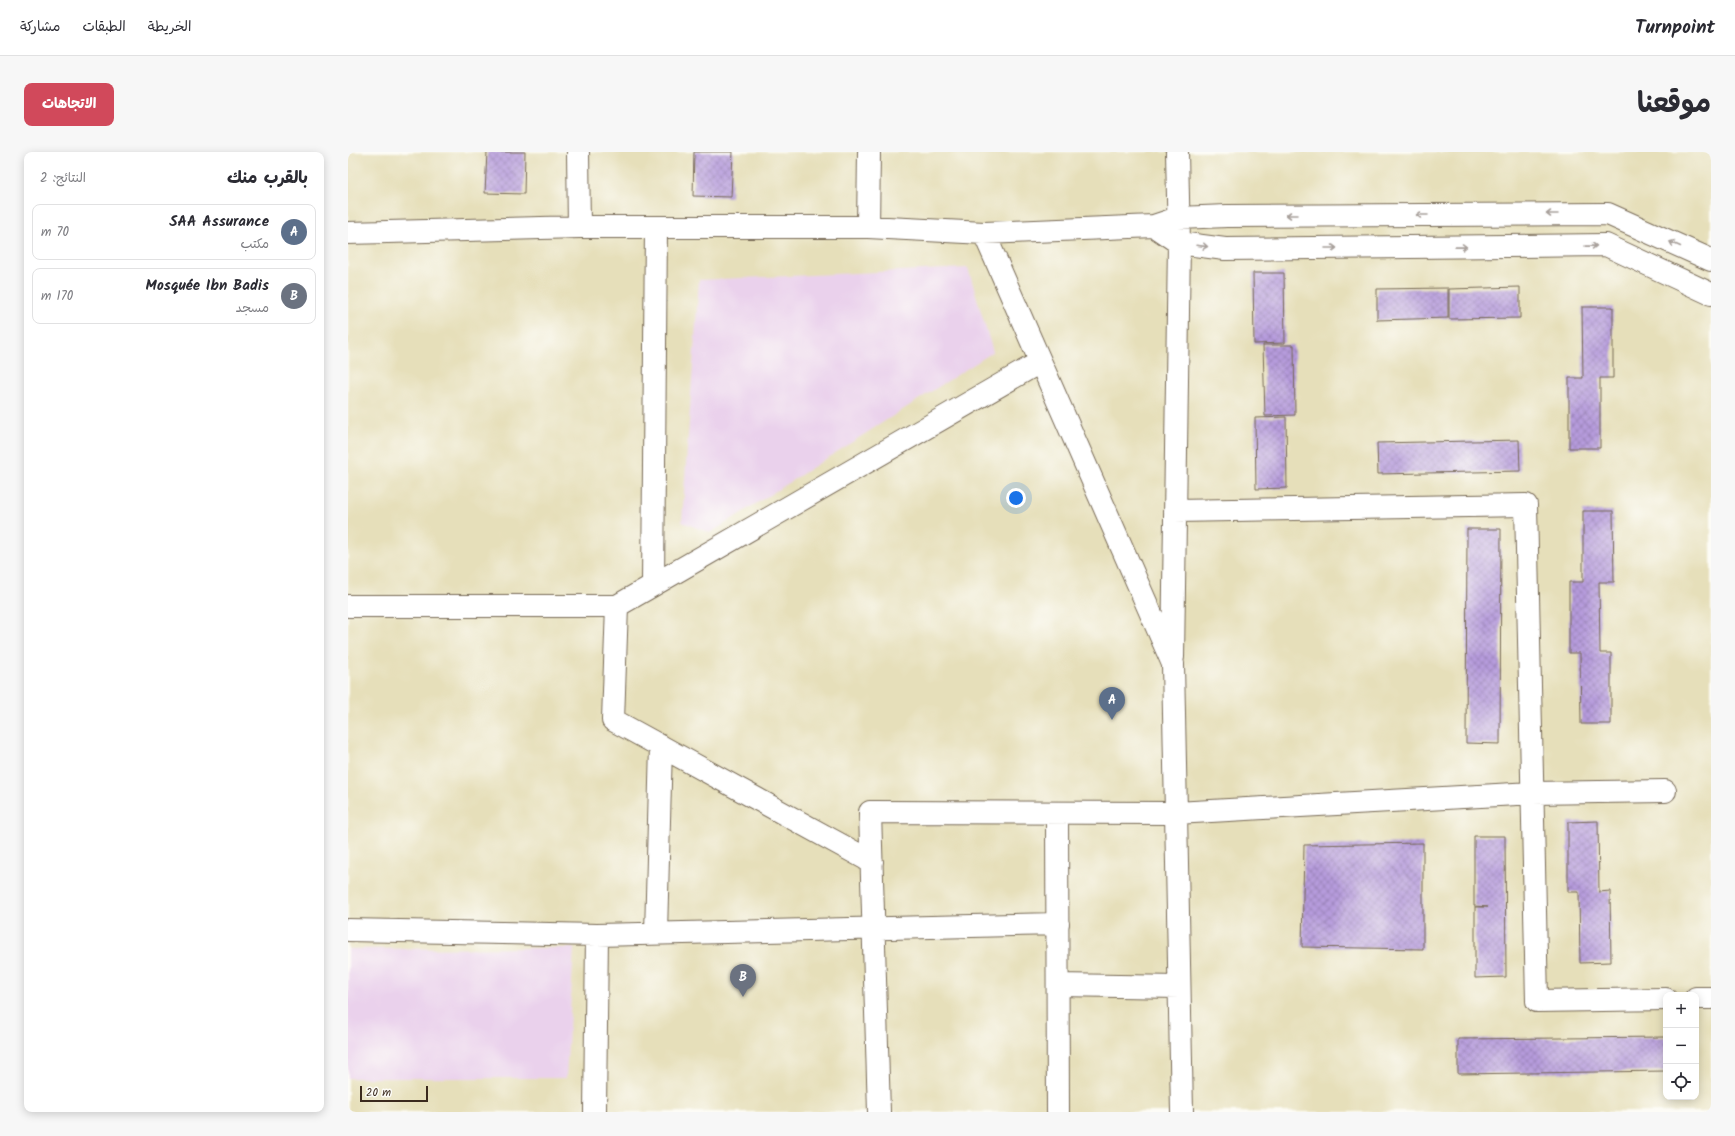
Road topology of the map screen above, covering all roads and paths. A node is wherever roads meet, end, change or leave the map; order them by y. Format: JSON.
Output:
{"nodes":[{"id":1,"x":578,"y":152,"type":"edge"},
{"id":2,"x":869,"y":152,"type":"edge"},
{"id":3,"x":1177,"y":152,"type":"edge"},
{"id":4,"x":1178,"y":218,"type":"junction"},
{"id":5,"x":1154,"y":226,"type":"junction"},
{"id":6,"x":579,"y":227,"type":"junction"},
{"id":7,"x":656,"y":227,"type":"junction"},
{"id":8,"x":868,"y":227,"type":"junction"},
{"id":9,"x":348,"y":233,"type":"edge"},
{"id":10,"x":984,"y":233,"type":"junction"},
{"id":11,"x":1179,"y":243,"type":"junction"},
{"id":12,"x":1711,"y":260,"type":"edge"},
{"id":13,"x":1711,"y":294,"type":"edge"},
{"id":14,"x":1040,"y":362,"type":"junction"},
{"id":15,"x":1175,"y":511,"type":"junction"},
{"id":16,"x":653,"y":585,"type":"junction"},
{"id":17,"x":348,"y":606,"type":"edge"},
{"id":18,"x":617,"y":606,"type":"junction"},
{"id":19,"x":1173,"y":664,"type":"junction"},
{"id":20,"x":661,"y":746,"type":"junction"},
{"id":21,"x":1665,"y":792,"type":"dead end"},
{"id":22,"x":1533,"y":793,"type":"junction"},
{"id":23,"x":1057,"y":813,"type":"junction"},
{"id":24,"x":1176,"y":813,"type":"junction"},
{"id":25,"x":872,"y":862,"type":"junction"},
{"id":26,"x":1058,"y":924,"type":"junction"},
{"id":27,"x":874,"y":928,"type":"junction"},
{"id":28,"x":348,"y":930,"type":"edge"},
{"id":29,"x":656,"y":933,"type":"junction"},
{"id":30,"x":597,"y":935,"type":"junction"},
{"id":31,"x":1058,"y":985,"type":"junction"},
{"id":32,"x":1180,"y":987,"type":"junction"},
{"id":33,"x":1699,"y":998,"type":"edge"},
{"id":34,"x":1711,"y":998,"type":"edge"},
{"id":35,"x":1663,"y":999,"type":"edge"},
{"id":36,"x":595,"y":1112,"type":"edge"},
{"id":37,"x":879,"y":1112,"type":"edge"},
{"id":38,"x":1058,"y":1112,"type":"edge"},
{"id":39,"x":1182,"y":1112,"type":"edge"}],
"edges":[{"from":1,"to":6,"type":"street"},
{"from":2,"to":8,"type":"street"},
{"from":3,"to":4,"type":"street"},
{"from":4,"to":5,"type":"street"},
{"from":4,"to":11,"type":"street"},
{"from":12,"to":4,"type":"street","one_way":true},
{"from":5,"to":10,"type":"street"},
{"from":5,"to":11,"type":"street"},
{"from":6,"to":7,"type":"street"},
{"from":6,"to":9,"type":"street"},
{"from":7,"to":8,"type":"street"},
{"from":7,"to":16,"type":"street"},
{"from":8,"to":10,"type":"street"},
{"from":10,"to":14,"type":"street"},
{"from":11,"to":13,"type":"street","one_way":true},
{"from":11,"to":15,"type":"street"},
{"from":14,"to":16,"type":"street"},
{"from":14,"to":19,"type":"street"},
{"from":15,"to":19,"type":"street"},
{"from":15,"to":22,"type":"street"},
{"from":16,"to":18,"type":"street"},
{"from":17,"to":18,"type":"street"},
{"from":18,"to":20,"type":"street"},
{"from":19,"to":24,"type":"street"},
{"from":20,"to":25,"type":"street"},
{"from":20,"to":29,"type":"street"},
{"from":21,"to":22,"type":"street"},
{"from":22,"to":24,"type":"street"},
{"from":22,"to":35,"type":"street"},
{"from":23,"to":24,"type":"street"},
{"from":23,"to":25,"type":"street"},
{"from":23,"to":26,"type":"street"},
{"from":24,"to":32,"type":"street"},
{"from":25,"to":27,"type":"street"},
{"from":26,"to":27,"type":"street"},
{"from":26,"to":31,"type":"street"},
{"from":27,"to":29,"type":"street"},
{"from":27,"to":37,"type":"street"},
{"from":28,"to":30,"type":"street"},
{"from":29,"to":30,"type":"street"},
{"from":30,"to":36,"type":"street"},
{"from":31,"to":32,"type":"street"},
{"from":31,"to":38,"type":"street"},
{"from":32,"to":39,"type":"street"},
{"from":33,"to":34,"type":"street"}]}
